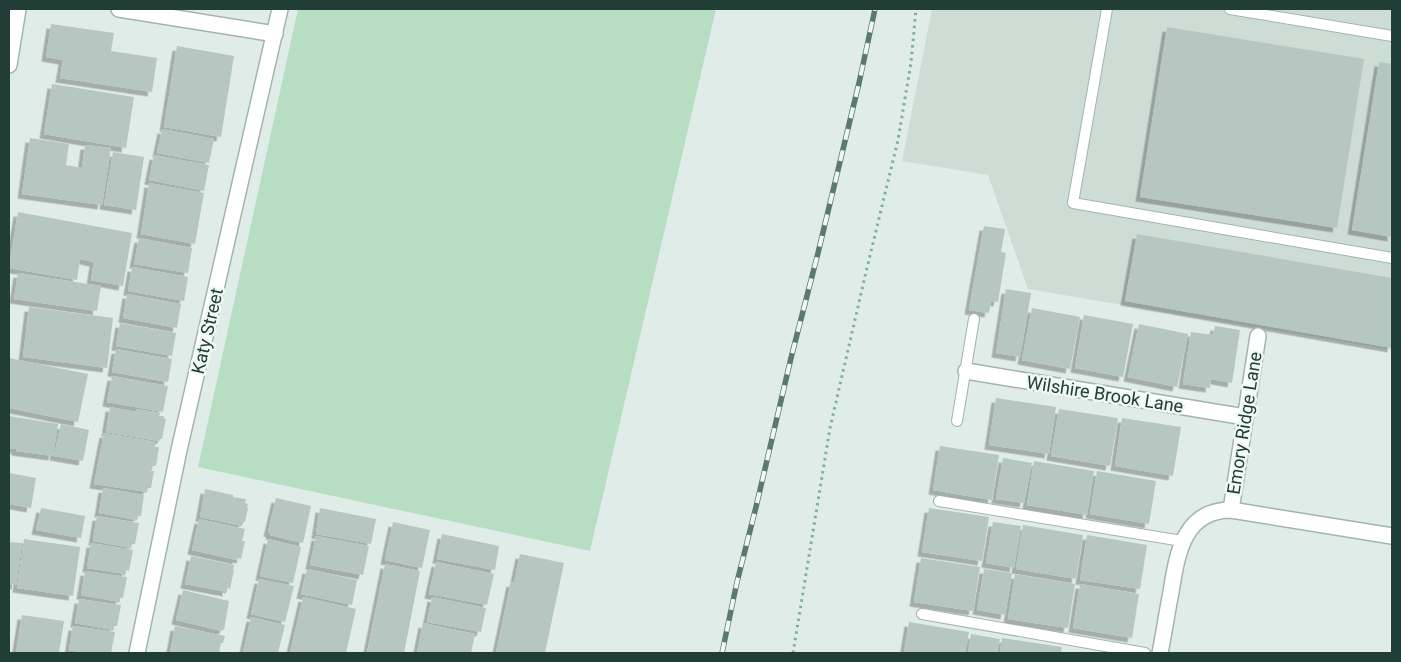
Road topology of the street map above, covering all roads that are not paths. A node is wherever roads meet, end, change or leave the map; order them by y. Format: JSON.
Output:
{"nodes":[{"id":1,"x":18,"y":9,"type":"edge"},
{"id":2,"x":120,"y":9,"type":"edge"},
{"id":3,"x":280,"y":9,"type":"edge"},
{"id":4,"x":1107,"y":9,"type":"edge"},
{"id":5,"x":1230,"y":9,"type":"edge"},
{"id":6,"x":275,"y":34,"type":"junction"},
{"id":7,"x":1392,"y":36,"type":"edge"},
{"id":8,"x":9,"y":65,"type":"edge"},
{"id":9,"x":1392,"y":258,"type":"edge"},
{"id":10,"x":974,"y":319,"type":"dead end"},
{"id":11,"x":1258,"y":336,"type":"dead end"},
{"id":12,"x":966,"y":371,"type":"junction"},
{"id":13,"x":1245,"y":417,"type":"junction"},
{"id":14,"x":958,"y":421,"type":"dead end"},
{"id":15,"x":939,"y":501,"type":"dead end"},
{"id":16,"x":1230,"y":510,"type":"junction"},
{"id":17,"x":1392,"y":536,"type":"edge"},
{"id":18,"x":1182,"y":541,"type":"junction"},
{"id":19,"x":922,"y":614,"type":"dead end"},
{"id":20,"x":137,"y":653,"type":"edge"},
{"id":21,"x":1145,"y":653,"type":"edge"},
{"id":22,"x":1160,"y":653,"type":"edge"}],
"edges":[{"from":1,"to":8,"type":"street"},
{"from":2,"to":6,"type":"street"},
{"from":3,"to":6,"type":"street","name":"Katy Street"},
{"from":4,"to":9,"type":"lane"},
{"from":5,"to":7,"type":"lane"},
{"from":6,"to":20,"type":"street","name":"Katy Street"},
{"from":10,"to":12,"type":"lane"},
{"from":11,"to":13,"type":"street","name":"Emory Ridge Lane"},
{"from":12,"to":13,"type":"street","name":"Wilshire Brook Lane"},
{"from":12,"to":14,"type":"lane"},
{"from":13,"to":16,"type":"street","name":"Emory Ridge Lane"},
{"from":15,"to":18,"type":"lane"},
{"from":16,"to":17,"type":"street"},
{"from":16,"to":18,"type":"street"},
{"from":18,"to":22,"type":"street"},
{"from":19,"to":21,"type":"lane"}]}
